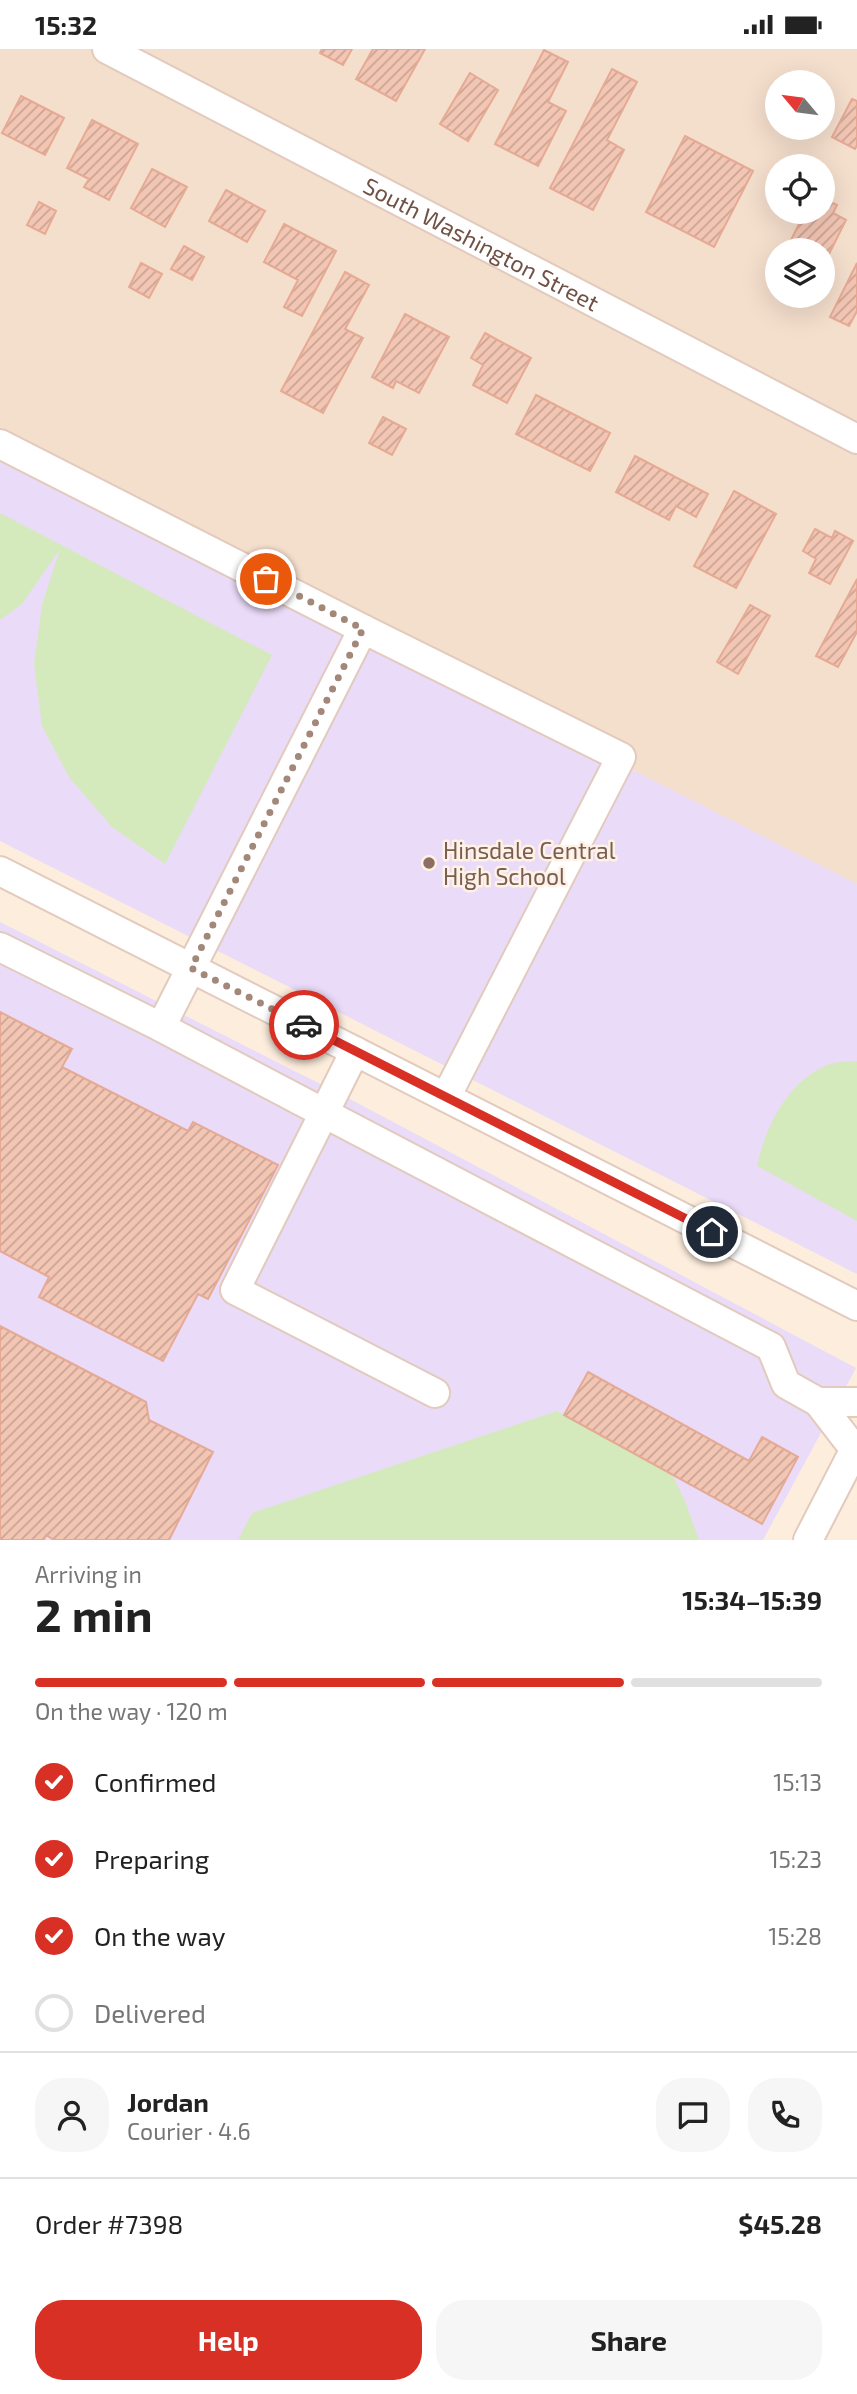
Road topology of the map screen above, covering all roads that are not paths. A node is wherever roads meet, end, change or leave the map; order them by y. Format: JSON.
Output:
{"nodes":[{"id":1,"x":107,"y":49,"type":"edge"},
{"id":2,"x":857,"y":439,"type":"edge"},
{"id":3,"x":0,"y":444,"type":"edge"},
{"id":4,"x":363,"y":629,"type":"junction"},
{"id":5,"x":0,"y":871,"type":"edge"},
{"id":6,"x":0,"y":947,"type":"edge"},
{"id":7,"x":191,"y":968,"type":"junction"},
{"id":8,"x":161,"y":1027,"type":"junction"},
{"id":9,"x":355,"y":1051,"type":"junction"},
{"id":10,"x":446,"y":1097,"type":"junction"},
{"id":11,"x":324,"y":1113,"type":"junction"},
{"id":12,"x":857,"y":1306,"type":"edge"},
{"id":13,"x":435,"y":1393,"type":"dead end"},
{"id":14,"x":818,"y":1402,"type":"junction"},
{"id":15,"x":857,"y":1402,"type":"edge"},
{"id":16,"x":856,"y":1448,"type":"edge"},
{"id":17,"x":808,"y":1540,"type":"edge"}],
"edges":[{"from":1,"to":2,"type":"street","name":"South Washington Street"},
{"from":3,"to":4,"type":"street"},
{"from":4,"to":7,"type":"street"},
{"from":4,"to":10,"type":"street"},
{"from":5,"to":7,"type":"street"},
{"from":6,"to":8,"type":"street"},
{"from":7,"to":8,"type":"street"},
{"from":7,"to":9,"type":"street"},
{"from":8,"to":11,"type":"street"},
{"from":9,"to":10,"type":"street"},
{"from":9,"to":11,"type":"street"},
{"from":10,"to":12,"type":"street"},
{"from":11,"to":13,"type":"street"},
{"from":11,"to":14,"type":"street"},
{"from":14,"to":15,"type":"street"},
{"from":14,"to":16,"type":"street"},
{"from":16,"to":17,"type":"street"}]}
